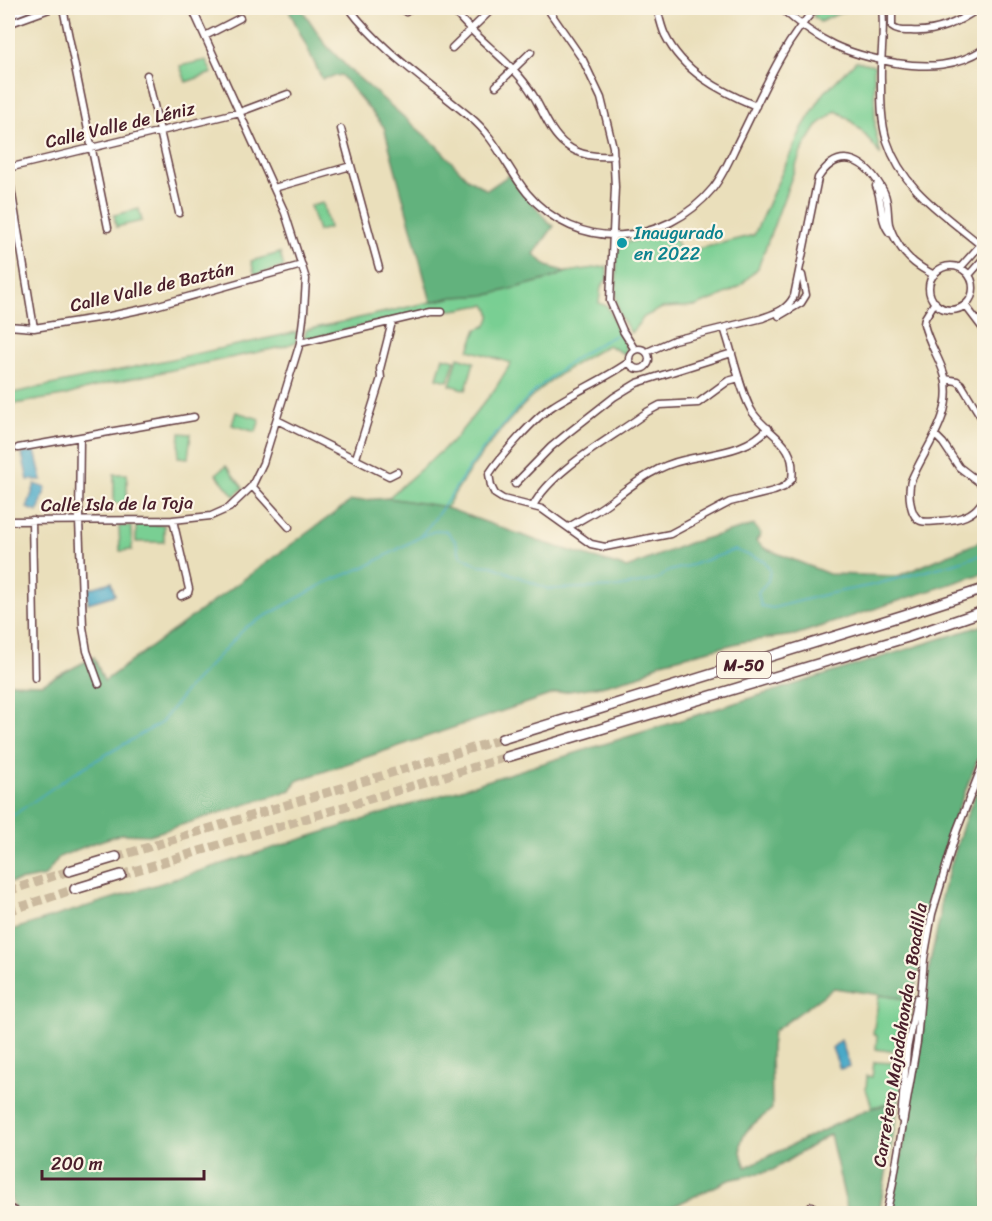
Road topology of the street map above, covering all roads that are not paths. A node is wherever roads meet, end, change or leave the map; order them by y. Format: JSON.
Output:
{"nodes":[{"id":1,"x":29,"y":8,"type":"edge"},
{"id":2,"x":52,"y":8,"type":"edge"},
{"id":3,"x":63,"y":8,"type":"edge"},
{"id":4,"x":192,"y":8,"type":"edge"},
{"id":5,"x":349,"y":8,"type":"edge"},
{"id":6,"x":452,"y":8,"type":"edge"},
{"id":7,"x":547,"y":8,"type":"edge"},
{"id":8,"x":657,"y":8,"type":"edge"},
{"id":9,"x":781,"y":8,"type":"edge"},
{"id":10,"x":816,"y":8,"type":"edge"},
{"id":11,"x":882,"y":8,"type":"edge"},
{"id":12,"x":979,"y":8,"type":"edge"},
{"id":13,"x":491,"y":10,"type":"dead end"},
{"id":14,"x":892,"y":11,"type":"edge"},
{"id":15,"x":883,"y":15,"type":"junction"},
{"id":16,"x":8,"y":16,"type":"edge"},
{"id":17,"x":240,"y":18,"type":"dead end"},
{"id":18,"x":8,"y":24,"type":"edge"},
{"id":19,"x":800,"y":25,"type":"junction"},
{"id":20,"x":472,"y":30,"type":"junction"},
{"id":21,"x":205,"y":36,"type":"junction"},
{"id":22,"x":452,"y":48,"type":"dead end"},
{"id":23,"x":984,"y":49,"type":"edge"},
{"id":24,"x":531,"y":52,"type":"dead end"},
{"id":25,"x":881,"y":60,"type":"junction"},
{"id":26,"x":513,"y":68,"type":"junction"},
{"id":27,"x":147,"y":75,"type":"dead end"},
{"id":28,"x":496,"y":86,"type":"dead end"},
{"id":29,"x":288,"y":93,"type":"dead end"},
{"id":30,"x":756,"y":106,"type":"junction"},
{"id":31,"x":240,"y":112,"type":"junction"},
{"id":32,"x":341,"y":129,"type":"dead end"},
{"id":33,"x":159,"y":132,"type":"junction"},
{"id":34,"x":91,"y":148,"type":"junction"},
{"id":35,"x":614,"y":156,"type":"junction"},
{"id":36,"x":351,"y":166,"type":"junction"},
{"id":37,"x":8,"y":169,"type":"edge"},
{"id":38,"x":274,"y":188,"type":"junction"},
{"id":39,"x":178,"y":213,"type":"dead end"},
{"id":40,"x":108,"y":228,"type":"dead end"},
{"id":41,"x":613,"y":236,"type":"junction"},
{"id":42,"x":983,"y":245,"type":"edge"},
{"id":43,"x":984,"y":258,"type":"edge"},
{"id":44,"x":302,"y":265,"type":"junction"},
{"id":45,"x":379,"y":268,"type":"dead end"},
{"id":46,"x":801,"y":268,"type":"junction"},
{"id":47,"x":960,"y":268,"type":"junction"},
{"id":48,"x":934,"y":275,"type":"junction"},
{"id":49,"x":969,"y":275,"type":"junction"},
{"id":50,"x":935,"y":302,"type":"junction"},
{"id":51,"x":965,"y":305,"type":"junction"},
{"id":52,"x":442,"y":312,"type":"dead end"},
{"id":53,"x":762,"y":318,"type":"junction"},
{"id":54,"x":392,"y":322,"type":"junction"},
{"id":55,"x":8,"y":326,"type":"edge"},
{"id":56,"x":34,"y":328,"type":"junction"},
{"id":57,"x":724,"y":328,"type":"junction"},
{"id":58,"x":984,"y":330,"type":"edge"},
{"id":59,"x":300,"y":343,"type":"junction"},
{"id":60,"x":635,"y":350,"type":"junction"},
{"id":61,"x":647,"y":352,"type":"junction"},
{"id":62,"x":732,"y":352,"type":"junction"},
{"id":63,"x":629,"y":362,"type":"junction"},
{"id":64,"x":739,"y":378,"type":"junction"},
{"id":65,"x":945,"y":379,"type":"junction"},
{"id":66,"x":194,"y":417,"type":"dead end"},
{"id":67,"x":277,"y":420,"type":"junction"},
{"id":68,"x":984,"y":422,"type":"edge"},
{"id":69,"x":768,"y":428,"type":"junction"},
{"id":70,"x":935,"y":435,"type":"junction"},
{"id":71,"x":80,"y":437,"type":"junction"},
{"id":72,"x":18,"y":448,"type":"dead end"},
{"id":73,"x":356,"y":459,"type":"junction"},
{"id":74,"x":397,"y":472,"type":"dead end"},
{"id":75,"x":515,"y":484,"type":"dead end"},
{"id":76,"x":252,"y":486,"type":"junction"},
{"id":77,"x":984,"y":486,"type":"edge"},
{"id":78,"x":984,"y":498,"type":"edge"},
{"id":79,"x":533,"y":506,"type":"junction"},
{"id":80,"x":32,"y":520,"type":"junction"},
{"id":81,"x":79,"y":520,"type":"junction"},
{"id":82,"x":173,"y":520,"type":"junction"},
{"id":83,"x":8,"y":521,"type":"edge"},
{"id":84,"x":289,"y":527,"type":"dead end"},
{"id":85,"x":569,"y":527,"type":"junction"},
{"id":86,"x":984,"y":588,"type":"edge"},
{"id":87,"x":182,"y":596,"type":"dead end"},
{"id":88,"x":984,"y":611,"type":"edge"},
{"id":89,"x":35,"y":678,"type":"dead end"},
{"id":90,"x":99,"y":684,"type":"dead end"},
{"id":91,"x":502,"y":739,"type":"tunnel mouth"},
{"id":92,"x":507,"y":757,"type":"tunnel mouth"},
{"id":93,"x":984,"y":761,"type":"edge"},
{"id":94,"x":116,"y":857,"type":"tunnel mouth"},
{"id":95,"x":69,"y":871,"type":"tunnel mouth"},
{"id":96,"x":121,"y":875,"type":"tunnel mouth"},
{"id":97,"x":75,"y":889,"type":"tunnel mouth"},
{"id":98,"x":812,"y":1206,"type":"dead end"},
{"id":99,"x":8,"y":1208,"type":"edge"},
{"id":100,"x":15,"y":1211,"type":"dead end"},
{"id":101,"x":804,"y":1214,"type":"edge"},
{"id":102,"x":886,"y":1214,"type":"edge"}],
"edges":[{"from":1,"to":16,"type":"street"},
{"from":2,"to":18,"type":"street"},
{"from":3,"to":34,"type":"street"},
{"from":4,"to":21,"type":"street","name":"Calle Isla de la Toja"},
{"from":5,"to":41,"type":"street"},
{"from":6,"to":20,"type":"street"},
{"from":7,"to":35,"type":"street"},
{"from":8,"to":30,"type":"street"},
{"from":9,"to":19,"type":"street"},
{"from":10,"to":19,"type":"street"},
{"from":11,"to":15,"type":"street"},
{"from":12,"to":14,"type":"street"},
{"from":13,"to":20,"type":"street"},
{"from":14,"to":15,"type":"street"},
{"from":15,"to":25,"type":"street"},
{"from":17,"to":21,"type":"street"},
{"from":19,"to":25,"type":"street"},
{"from":19,"to":30,"type":"street"},
{"from":20,"to":22,"type":"street"},
{"from":20,"to":26,"type":"street"},
{"from":21,"to":31,"type":"street","name":"Calle Isla de la Toja"},
{"from":23,"to":25,"type":"street"},
{"from":24,"to":26,"type":"street"},
{"from":25,"to":42,"type":"street"},
{"from":26,"to":28,"type":"street"},
{"from":26,"to":35,"type":"street"},
{"from":27,"to":33,"type":"street"},
{"from":29,"to":31,"type":"street","name":"Calle Valle de Léniz"},
{"from":30,"to":41,"type":"street"},
{"from":31,"to":33,"type":"street","name":"Calle Valle de Léniz"},
{"from":31,"to":38,"type":"street","name":"Calle Isla de la Toja"},
{"from":32,"to":36,"type":"street"},
{"from":33,"to":34,"type":"street","name":"Calle Valle de Léniz"},
{"from":33,"to":39,"type":"street"},
{"from":34,"to":37,"type":"street","name":"Calle Valle de Léniz"},
{"from":34,"to":40,"type":"street"},
{"from":35,"to":41,"type":"street"},
{"from":36,"to":38,"type":"street"},
{"from":36,"to":45,"type":"street"},
{"from":37,"to":56,"type":"street"},
{"from":38,"to":44,"type":"street","name":"Calle Isla de la Toja"},
{"from":41,"to":60,"type":"street"},
{"from":42,"to":47,"type":"street"},
{"from":43,"to":49,"type":"street"},
{"from":44,"to":56,"type":"street","name":"Calle Valle de Baztán"},
{"from":44,"to":59,"type":"street","name":"Calle Isla de la Toja"},
{"from":46,"to":48,"type":"street"},
{"from":46,"to":53,"type":"street"},
{"from":46,"to":53,"type":"street"},
{"from":47,"to":48,"type":"street"},
{"from":47,"to":49,"type":"street"},
{"from":48,"to":50,"type":"street"},
{"from":49,"to":51,"type":"street"},
{"from":50,"to":51,"type":"street"},
{"from":50,"to":65,"type":"street"},
{"from":51,"to":58,"type":"street"},
{"from":52,"to":54,"type":"street"},
{"from":53,"to":57,"type":"street"},
{"from":54,"to":59,"type":"street"},
{"from":54,"to":73,"type":"street"},
{"from":55,"to":56,"type":"street","name":"Calle Valle de Baztán"},
{"from":57,"to":61,"type":"street"},
{"from":57,"to":62,"type":"street"},
{"from":59,"to":67,"type":"street","name":"Calle Isla de la Toja"},
{"from":60,"to":61,"type":"street"},
{"from":60,"to":63,"type":"street"},
{"from":61,"to":63,"type":"street"},
{"from":62,"to":64,"type":"street"},
{"from":62,"to":75,"type":"street"},
{"from":63,"to":79,"type":"street"},
{"from":64,"to":69,"type":"street"},
{"from":64,"to":79,"type":"street"},
{"from":65,"to":68,"type":"street"},
{"from":65,"to":70,"type":"street"},
{"from":66,"to":71,"type":"street"},
{"from":67,"to":73,"type":"street"},
{"from":67,"to":76,"type":"street","name":"Calle Isla de la Toja"},
{"from":69,"to":85,"type":"street"},
{"from":69,"to":85,"type":"street"},
{"from":70,"to":77,"type":"street"},
{"from":70,"to":78,"type":"street"},
{"from":71,"to":72,"type":"street"},
{"from":71,"to":81,"type":"street"},
{"from":73,"to":74,"type":"street"},
{"from":76,"to":82,"type":"street","name":"Calle Isla de la Toja"},
{"from":76,"to":84,"type":"street"},
{"from":79,"to":85,"type":"street"},
{"from":80,"to":81,"type":"street","name":"Calle Isla de la Toja"},
{"from":80,"to":83,"type":"street","name":"Calle Isla de la Toja"},
{"from":80,"to":89,"type":"street"},
{"from":81,"to":82,"type":"street","name":"Calle Isla de la Toja"},
{"from":81,"to":90,"type":"street"},
{"from":82,"to":87,"type":"street"},
{"from":86,"to":91,"type":"highway","number":"M-50"},
{"from":88,"to":92,"type":"highway","number":"M-50"},
{"from":93,"to":102,"type":"street","name":"Carretera Majadahonda a Boadilla"},
{"from":94,"to":95,"type":"highway"},
{"from":96,"to":97,"type":"highway"},
{"from":98,"to":101,"type":"street"},
{"from":99,"to":100,"type":"street"}]}
